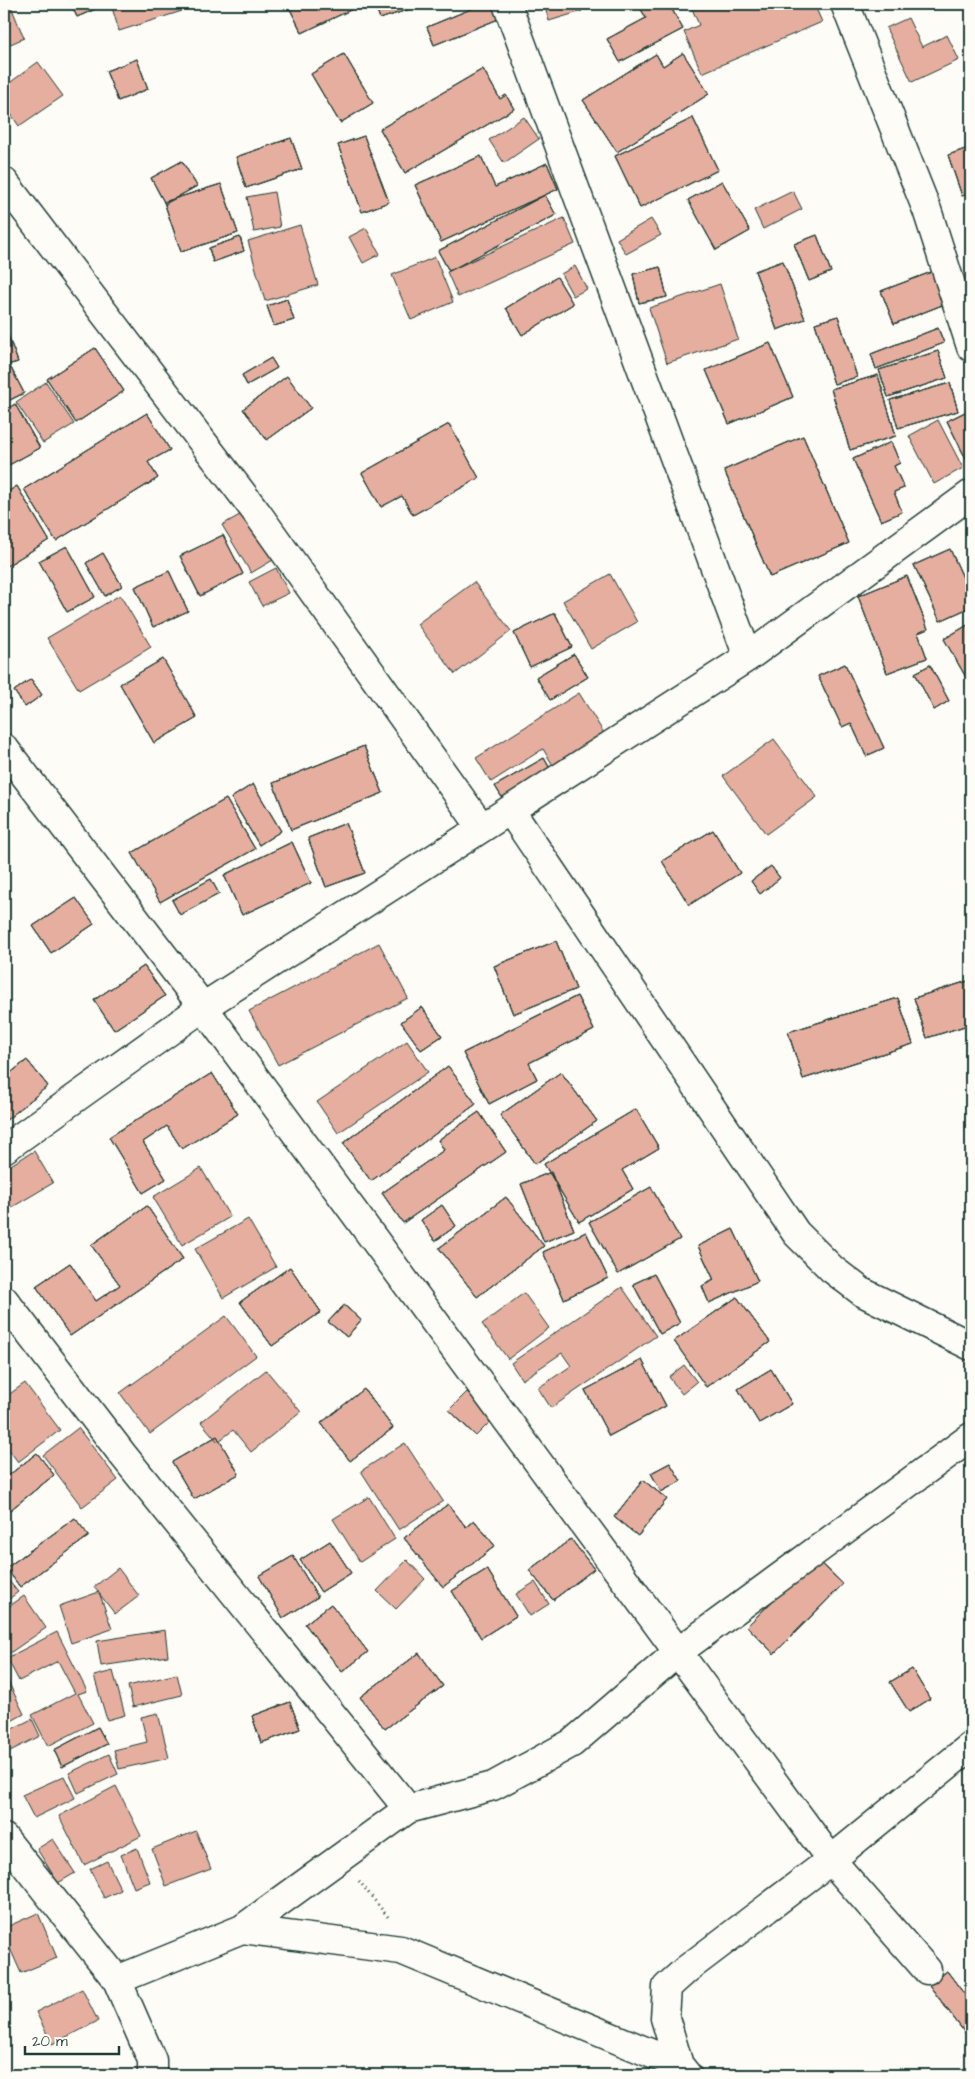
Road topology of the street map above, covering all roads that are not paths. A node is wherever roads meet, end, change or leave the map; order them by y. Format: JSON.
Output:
{"nodes":[{"id":1,"x":507,"y":4,"type":"edge"},
{"id":2,"x":845,"y":4,"type":"edge"},
{"id":3,"x":4,"y":182,"type":"edge"},
{"id":4,"x":971,"y":347,"type":"edge"},
{"id":5,"x":971,"y":494,"type":"edge"},
{"id":6,"x":748,"y":657,"type":"junction"},
{"id":7,"x":4,"y":748,"type":"edge"},
{"id":8,"x":510,"y":810,"type":"junction"},
{"id":9,"x":482,"y":828,"type":"junction"},
{"id":10,"x":203,"y":1007,"type":"junction"},
{"id":11,"x":4,"y":1149,"type":"edge"},
{"id":12,"x":4,"y":1300,"type":"edge"},
{"id":13,"x":971,"y":1346,"type":"edge"},
{"id":14,"x":971,"y":1437,"type":"edge"},
{"id":15,"x":678,"y":1652,"type":"junction"},
{"id":16,"x":971,"y":1746,"type":"edge"},
{"id":17,"x":408,"y":1809,"type":"junction"},
{"id":18,"x":4,"y":1838,"type":"edge"},
{"id":19,"x":831,"y":1860,"type":"junction"},
{"id":20,"x":242,"y":1929,"type":"junction"},
{"id":21,"x":927,"y":1970,"type":"dead end"},
{"id":22,"x":117,"y":1980,"type":"junction"},
{"id":23,"x":683,"y":2070,"type":"edge"},
{"id":24,"x":152,"y":2075,"type":"edge"}],
"edges":[{"from":1,"to":6,"type":"street"},
{"from":2,"to":4,"type":"street"},
{"from":3,"to":9,"type":"street"},
{"from":5,"to":6,"type":"street"},
{"from":6,"to":8,"type":"street"},
{"from":7,"to":10,"type":"street"},
{"from":8,"to":9,"type":"street"},
{"from":8,"to":13,"type":"street"},
{"from":9,"to":10,"type":"street"},
{"from":10,"to":11,"type":"street"},
{"from":10,"to":15,"type":"street"},
{"from":12,"to":17,"type":"street"},
{"from":14,"to":15,"type":"street"},
{"from":15,"to":17,"type":"street"},
{"from":15,"to":19,"type":"street"},
{"from":16,"to":19,"type":"street"},
{"from":17,"to":20,"type":"street"},
{"from":18,"to":22,"type":"street"},
{"from":19,"to":21,"type":"street"},
{"from":19,"to":23,"type":"street"},
{"from":20,"to":22,"type":"street"},
{"from":20,"to":23,"type":"street"},
{"from":22,"to":24,"type":"street"}]}
